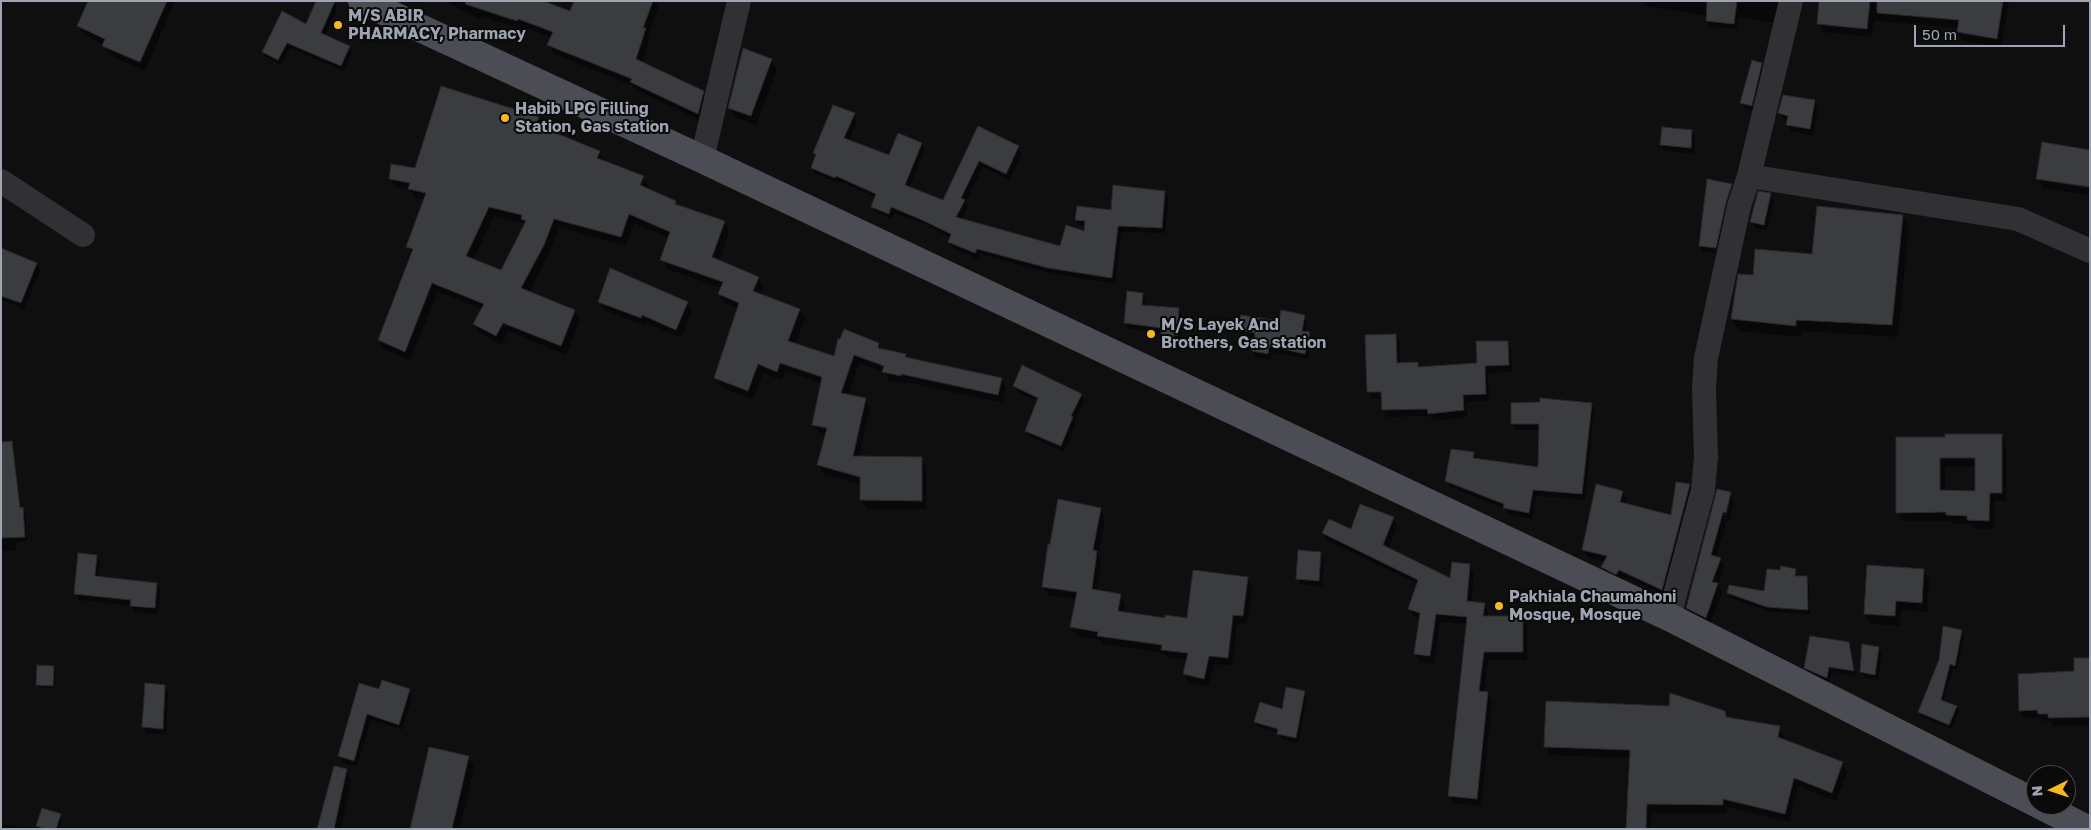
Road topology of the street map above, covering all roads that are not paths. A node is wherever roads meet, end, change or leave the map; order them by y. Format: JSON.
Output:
{"nodes":[{"id":1,"x":362,"y":1,"type":"edge"},
{"id":2,"x":738,"y":1,"type":"edge"},
{"id":3,"x":1791,"y":1,"type":"edge"},
{"id":4,"x":702,"y":159,"type":"junction"},
{"id":5,"x":1749,"y":176,"type":"junction"},
{"id":6,"x":1,"y":181,"type":"edge"},
{"id":7,"x":83,"y":235,"type":"dead end"},
{"id":8,"x":2090,"y":251,"type":"edge"},
{"id":9,"x":1669,"y":617,"type":"junction"},
{"id":10,"x":2026,"y":798,"type":"edge"},
{"id":11,"x":2060,"y":815,"type":"edge"},
{"id":12,"x":2087,"y":829,"type":"edge"}],
"edges":[{"from":1,"to":4,"type":"main road"},
{"from":2,"to":4,"type":"street"},
{"from":3,"to":5,"type":"street"},
{"from":4,"to":9,"type":"main road"},
{"from":5,"to":8,"type":"street"},
{"from":5,"to":9,"type":"street"},
{"from":6,"to":7,"type":"street"},
{"from":9,"to":10,"type":"main road"},
{"from":11,"to":12,"type":"main road"}]}
